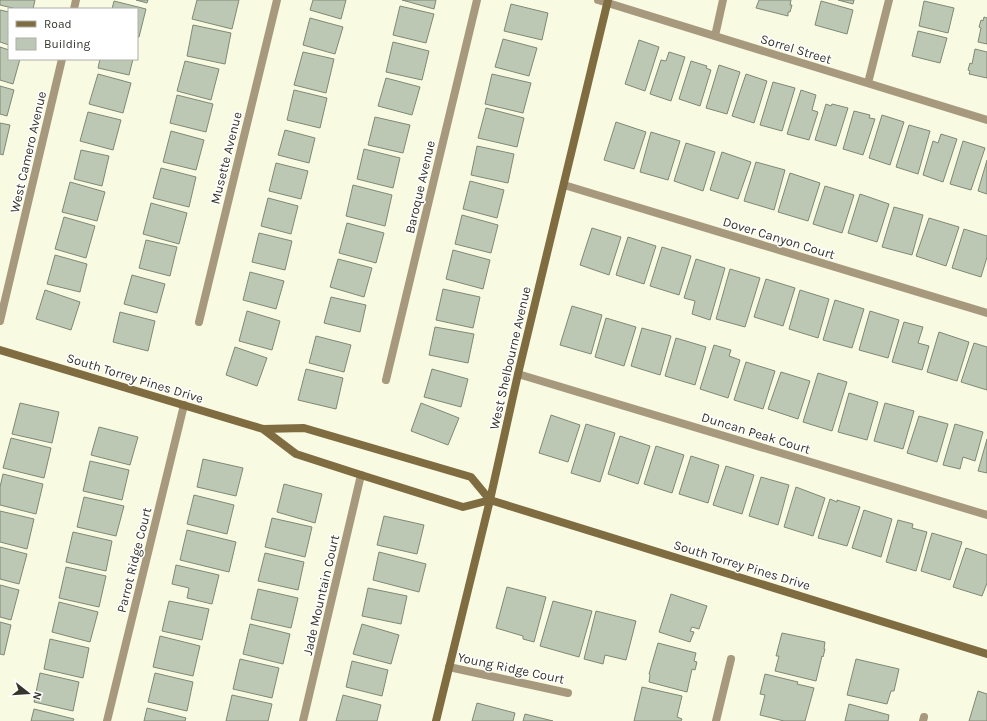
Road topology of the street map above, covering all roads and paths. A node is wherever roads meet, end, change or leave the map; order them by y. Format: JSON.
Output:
{"nodes":[{"id":1,"x":277,"y":0,"type":"edge"},
{"id":2,"x":477,"y":0,"type":"edge"},
{"id":3,"x":598,"y":0,"type":"edge"},
{"id":4,"x":724,"y":0,"type":"edge"},
{"id":5,"x":889,"y":0,"type":"edge"},
{"id":6,"x":608,"y":1,"type":"edge"},
{"id":7,"x":715,"y":36,"type":"junction"},
{"id":8,"x":62,"y":60,"type":"edge"},
{"id":9,"x":868,"y":83,"type":"junction"},
{"id":10,"x":987,"y":120,"type":"edge"},
{"id":11,"x":564,"y":185,"type":"junction"},
{"id":12,"x":987,"y":313,"type":"edge"},
{"id":13,"x":0,"y":321,"type":"edge"},
{"id":14,"x":199,"y":322,"type":"dead end"},
{"id":15,"x":0,"y":350,"type":"edge"},
{"id":16,"x":518,"y":374,"type":"junction"},
{"id":17,"x":386,"y":380,"type":"dead end"},
{"id":18,"x":184,"y":405,"type":"junction"},
{"id":19,"x":263,"y":429,"type":"junction"},
{"id":20,"x":361,"y":475,"type":"junction"},
{"id":21,"x":490,"y":500,"type":"junction"},
{"id":22,"x":987,"y":515,"type":"edge"},
{"id":23,"x":987,"y":654,"type":"edge"},
{"id":24,"x":730,"y":659,"type":"dead end"},
{"id":25,"x":449,"y":667,"type":"junction"},
{"id":26,"x":568,"y":693,"type":"dead end"},
{"id":27,"x":107,"y":721,"type":"edge"},
{"id":28,"x":303,"y":721,"type":"edge"},
{"id":29,"x":436,"y":721,"type":"edge"},
{"id":30,"x":716,"y":721,"type":"edge"}],
"edges":[{"from":1,"to":14,"type":"street","name":"Musette Avenue"},
{"from":2,"to":17,"type":"street","name":"Baroque Avenue"},
{"from":3,"to":6,"type":"street","name":"Sorrel Street"},
{"from":4,"to":7,"type":"street"},
{"from":5,"to":9,"type":"street"},
{"from":6,"to":7,"type":"street","name":"Sorrel Street"},
{"from":6,"to":11,"type":"street","name":"West Shelbourne Avenue"},
{"from":7,"to":9,"type":"street","name":"Sorrel Street"},
{"from":8,"to":13,"type":"street","name":"West Camero Avenue"},
{"from":9,"to":10,"type":"street","name":"Sorrel Street"},
{"from":11,"to":12,"type":"street","name":"Dover Canyon Court"},
{"from":11,"to":16,"type":"street","name":"West Shelbourne Avenue"},
{"from":15,"to":18,"type":"street","name":"South Torrey Pines Drive"},
{"from":16,"to":21,"type":"street","name":"West Shelbourne Avenue"},
{"from":16,"to":22,"type":"street","name":"Duncan Peak Court"},
{"from":18,"to":19,"type":"street","name":"South Torrey Pines Drive"},
{"from":18,"to":27,"type":"street","name":"Parrot Ridge Court"},
{"from":19,"to":20,"type":"street","name":"South Torrey Pines Drive"},
{"from":19,"to":21,"type":"street","name":"South Torrey Pines Drive"},
{"from":20,"to":21,"type":"street","name":"South Torrey Pines Drive"},
{"from":20,"to":28,"type":"street","name":"Jade Mountain Court"},
{"from":21,"to":23,"type":"street","name":"South Torrey Pines Drive"},
{"from":21,"to":25,"type":"street","name":"West Shelbourne Avenue"},
{"from":24,"to":30,"type":"street"},
{"from":25,"to":26,"type":"street","name":"Young Ridge Court"},
{"from":25,"to":29,"type":"street","name":"West Shelbourne Avenue"}]}
